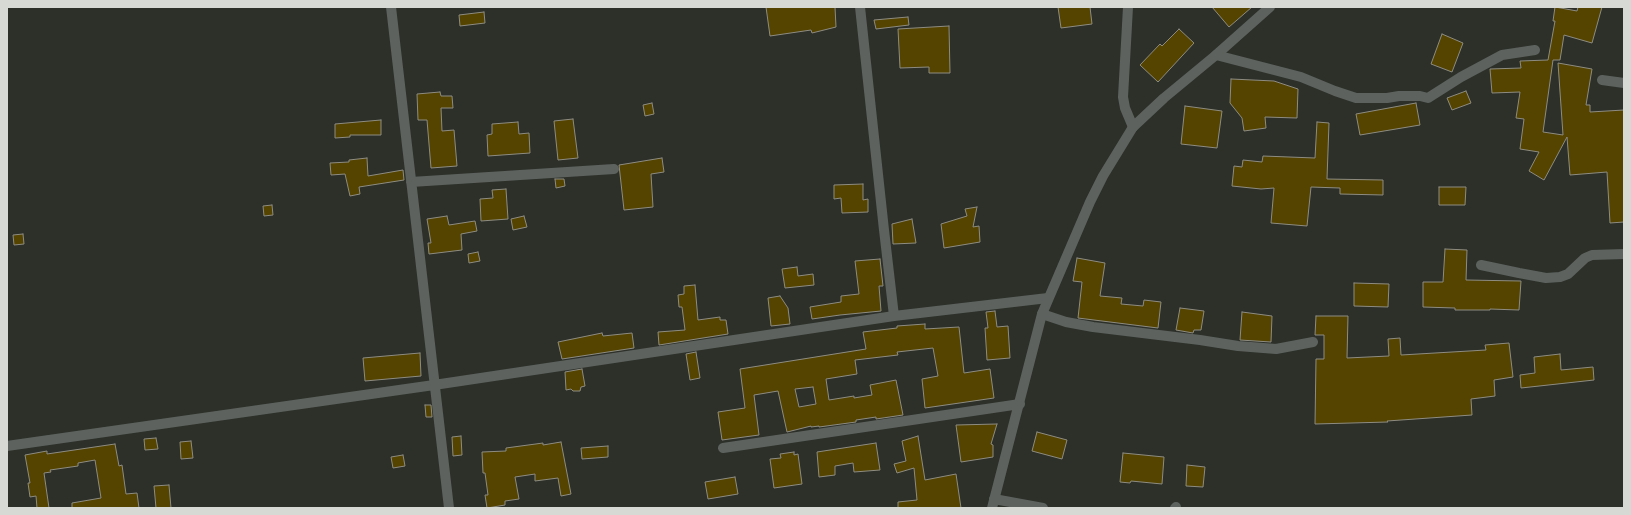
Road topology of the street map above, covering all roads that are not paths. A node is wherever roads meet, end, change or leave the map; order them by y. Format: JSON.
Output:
{"nodes":[{"id":1,"x":392,"y":7,"type":"edge"},
{"id":2,"x":860,"y":7,"type":"edge"},
{"id":3,"x":1128,"y":7,"type":"edge"},
{"id":4,"x":1270,"y":7,"type":"edge"},
{"id":5,"x":1535,"y":50,"type":"dead end"},
{"id":6,"x":1216,"y":55,"type":"junction"},
{"id":7,"x":1602,"y":80,"type":"dead end"},
{"id":8,"x":1624,"y":84,"type":"edge"},
{"id":9,"x":1133,"y":128,"type":"junction"},
{"id":10,"x":614,"y":169,"type":"dead end"},
{"id":11,"x":411,"y":182,"type":"junction"},
{"id":12,"x":1624,"y":254,"type":"edge"},
{"id":13,"x":1481,"y":265,"type":"dead end"},
{"id":14,"x":1048,"y":298,"type":"junction"},
{"id":15,"x":1042,"y":314,"type":"junction"},
{"id":16,"x":894,"y":316,"type":"junction"},
{"id":17,"x":1313,"y":342,"type":"dead end"},
{"id":18,"x":434,"y":385,"type":"junction"},
{"id":19,"x":1020,"y":404,"type":"junction"},
{"id":20,"x":7,"y":446,"type":"edge"},
{"id":21,"x":722,"y":448,"type":"dead end"},
{"id":22,"x":993,"y":503,"type":"edge"},
{"id":23,"x":449,"y":508,"type":"edge"},
{"id":24,"x":1043,"y":508,"type":"edge"}],
"edges":[{"from":1,"to":11,"type":"street"},
{"from":2,"to":16,"type":"street"},
{"from":3,"to":9,"type":"street"},
{"from":4,"to":6,"type":"street"},
{"from":5,"to":6,"type":"street"},
{"from":6,"to":9,"type":"street"},
{"from":7,"to":8,"type":"street"},
{"from":9,"to":14,"type":"street"},
{"from":10,"to":11,"type":"street"},
{"from":11,"to":18,"type":"street"},
{"from":12,"to":13,"type":"street"},
{"from":14,"to":15,"type":"street"},
{"from":14,"to":16,"type":"street"},
{"from":15,"to":17,"type":"street"},
{"from":15,"to":19,"type":"street"},
{"from":16,"to":18,"type":"street"},
{"from":18,"to":20,"type":"street"},
{"from":18,"to":23,"type":"street"},
{"from":19,"to":21,"type":"street"},
{"from":19,"to":22,"type":"street"},
{"from":22,"to":24,"type":"street"}]}
